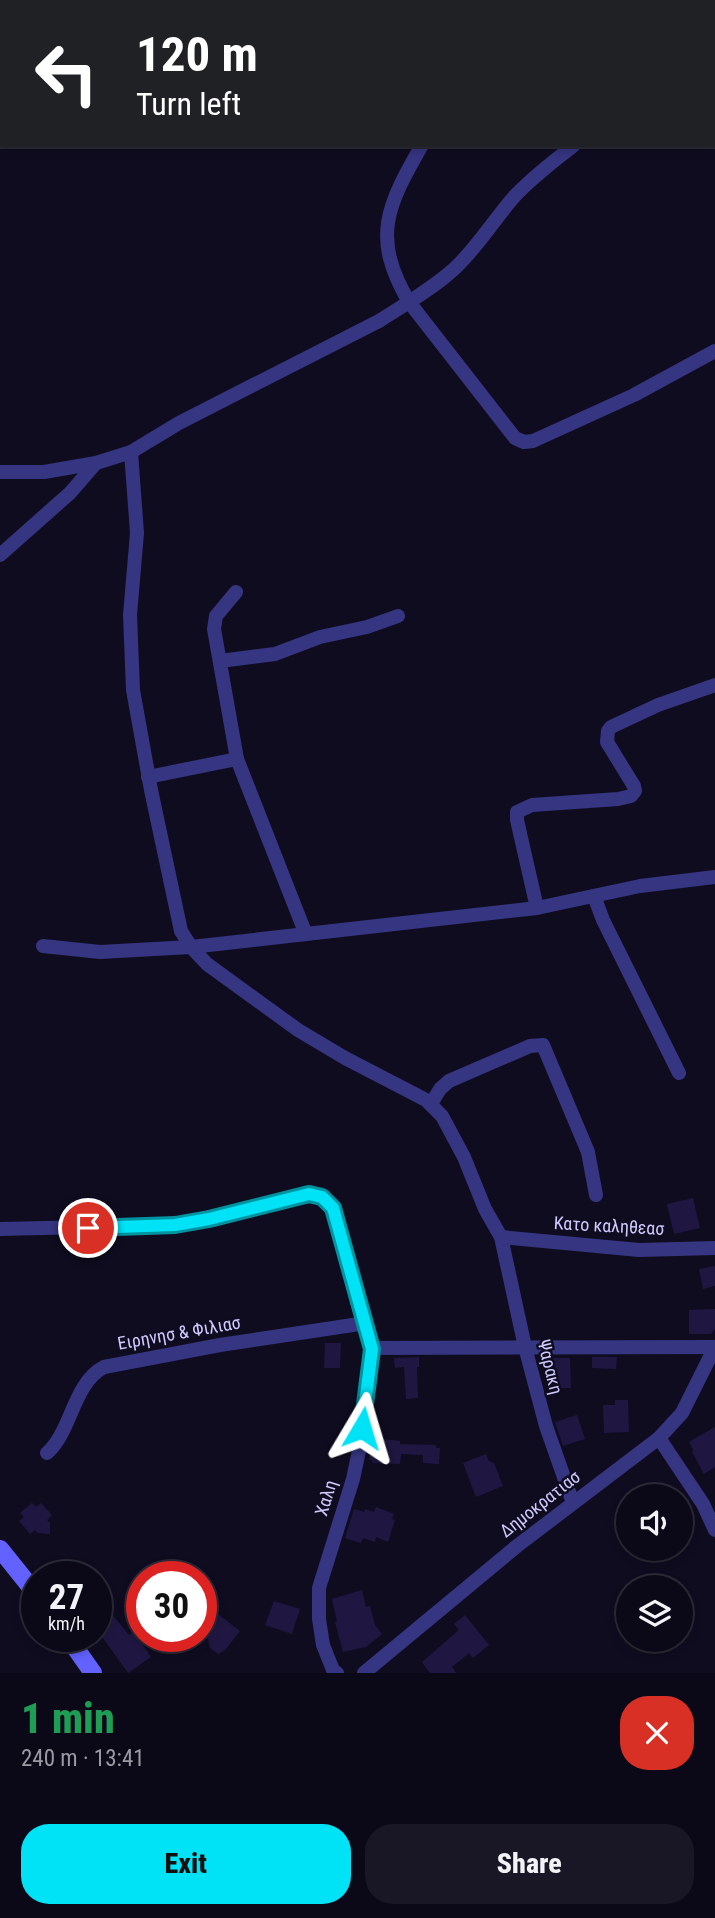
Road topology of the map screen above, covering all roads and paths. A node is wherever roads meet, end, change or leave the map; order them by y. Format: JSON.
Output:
{"nodes":[{"id":1,"x":421,"y":147,"type":"edge"},
{"id":2,"x":571,"y":147,"type":"edge"},
{"id":3,"x":410,"y":302,"type":"junction"},
{"id":4,"x":715,"y":351,"type":"edge"},
{"id":5,"x":131,"y":452,"type":"junction"},
{"id":6,"x":96,"y":463,"type":"junction"},
{"id":7,"x":0,"y":472,"type":"edge"},
{"id":8,"x":0,"y":555,"type":"edge"},
{"id":9,"x":236,"y":592,"type":"dead end"},
{"id":10,"x":398,"y":616,"type":"dead end"},
{"id":11,"x":220,"y":661,"type":"junction"},
{"id":12,"x":715,"y":685,"type":"edge"},
{"id":13,"x":237,"y":759,"type":"junction"},
{"id":14,"x":148,"y":777,"type":"junction"},
{"id":15,"x":715,"y":877,"type":"edge"},
{"id":16,"x":594,"y":895,"type":"junction"},
{"id":17,"x":537,"y":908,"type":"junction"},
{"id":18,"x":305,"y":932,"type":"junction"},
{"id":19,"x":43,"y":946,"type":"dead end"},
{"id":20,"x":191,"y":947,"type":"junction"},
{"id":21,"x":679,"y":1073,"type":"dead end"},
{"id":22,"x":431,"y":1104,"type":"junction"},
{"id":23,"x":596,"y":1195,"type":"dead end"},
{"id":24,"x":0,"y":1228,"type":"edge"},
{"id":25,"x":501,"y":1237,"type":"junction"},
{"id":26,"x":715,"y":1248,"type":"edge"},
{"id":27,"x":366,"y":1323,"type":"junction"},
{"id":28,"x":525,"y":1347,"type":"junction"},
{"id":29,"x":715,"y":1347,"type":"edge"},
{"id":30,"x":372,"y":1349,"type":"junction"},
{"id":31,"x":659,"y":1438,"type":"junction"},
{"id":32,"x":47,"y":1453,"type":"dead end"},
{"id":33,"x":573,"y":1503,"type":"junction"},
{"id":34,"x":715,"y":1530,"type":"edge"},
{"id":35,"x":2,"y":1557,"type":"edge"},
{"id":36,"x":21,"y":1578,"type":"edge"},
{"id":37,"x":78,"y":1652,"type":"edge"},
{"id":38,"x":93,"y":1673,"type":"edge"},
{"id":39,"x":337,"y":1673,"type":"edge"},
{"id":40,"x":364,"y":1673,"type":"edge"}],
"edges":[{"from":1,"to":3,"type":"street"},
{"from":2,"to":3,"type":"street"},
{"from":3,"to":4,"type":"street"},
{"from":3,"to":5,"type":"street"},
{"from":5,"to":6,"type":"street"},
{"from":5,"to":14,"type":"street"},
{"from":6,"to":7,"type":"street"},
{"from":6,"to":8,"type":"street"},
{"from":9,"to":11,"type":"street"},
{"from":10,"to":11,"type":"street"},
{"from":11,"to":13,"type":"street"},
{"from":12,"to":17,"type":"street"},
{"from":13,"to":14,"type":"street"},
{"from":13,"to":18,"type":"street"},
{"from":14,"to":20,"type":"street"},
{"from":15,"to":16,"type":"street"},
{"from":16,"to":17,"type":"street"},
{"from":16,"to":21,"type":"street"},
{"from":17,"to":18,"type":"street"},
{"from":18,"to":20,"type":"street"},
{"from":19,"to":20,"type":"street"},
{"from":20,"to":22,"type":"street"},
{"from":22,"to":23,"type":"street"},
{"from":22,"to":25,"type":"street","name":"Ψαρακη"},
{"from":24,"to":27,"type":"street","name":"Χαλη"},
{"from":25,"to":26,"type":"street","name":"Κατο καληθεασ"},
{"from":25,"to":28,"type":"street","name":"Ψαρακη"},
{"from":27,"to":30,"type":"street","name":"Χαλη"},
{"from":27,"to":32,"type":"street","name":"Ειρηνησ & Φιλιασ"},
{"from":28,"to":29,"type":"street"},
{"from":28,"to":30,"type":"street"},
{"from":28,"to":33,"type":"street","name":"Ψαρακη"},
{"from":29,"to":31,"type":"street","name":"Δημοκρατιασ"},
{"from":30,"to":39,"type":"street","name":"Χαλη"},
{"from":31,"to":33,"type":"street","name":"Δημοκρατιασ"},
{"from":31,"to":34,"type":"street"},
{"from":33,"to":40,"type":"street","name":"Δημοκρατιασ"},
{"from":35,"to":36,"type":"main road"},
{"from":37,"to":38,"type":"main road"}]}
